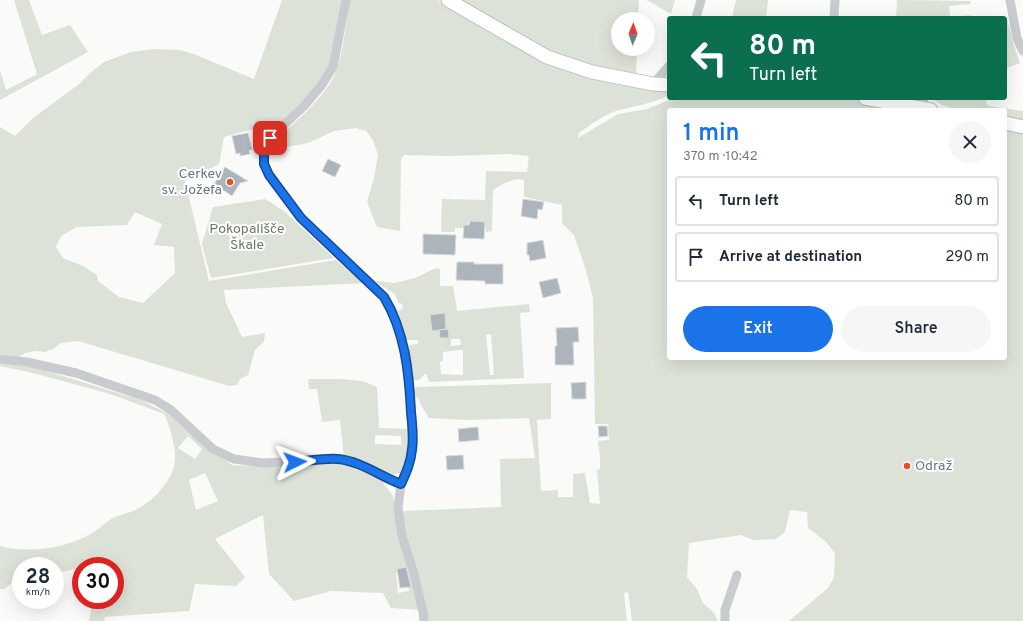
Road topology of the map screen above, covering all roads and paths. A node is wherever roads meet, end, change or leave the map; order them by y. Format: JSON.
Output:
{"nodes":[{"id":1,"x":346,"y":0,"type":"edge"},
{"id":2,"x":448,"y":0,"type":"edge"},
{"id":3,"x":701,"y":0,"type":"edge"},
{"id":4,"x":835,"y":0,"type":"edge"},
{"id":5,"x":1010,"y":0,"type":"edge"},
{"id":6,"x":697,"y":16,"type":"edge"},
{"id":7,"x":834,"y":16,"type":"edge"},
{"id":8,"x":1023,"y":52,"type":"edge"},
{"id":9,"x":667,"y":68,"type":"edge"},
{"id":10,"x":653,"y":84,"type":"junction"},
{"id":11,"x":667,"y":85,"type":"edge"},
{"id":12,"x":880,"y":100,"type":"edge"},
{"id":13,"x":926,"y":106,"type":"edge"},
{"id":14,"x":1007,"y":123,"type":"edge"},
{"id":15,"x":1023,"y":127,"type":"edge"},
{"id":16,"x":0,"y":359,"type":"edge"},
{"id":17,"x":401,"y":484,"type":"junction"},
{"id":18,"x":737,"y":575,"type":"dead end"},
{"id":19,"x":424,"y":621,"type":"edge"},
{"id":20,"x":725,"y":621,"type":"edge"}],
"edges":[{"from":1,"to":17,"type":"street"},
{"from":2,"to":10,"type":"main road"},
{"from":3,"to":6,"type":"street"},
{"from":4,"to":7,"type":"street"},
{"from":5,"to":8,"type":"street"},
{"from":9,"to":10,"type":"street"},
{"from":10,"to":11,"type":"main road"},
{"from":12,"to":13,"type":"main road"},
{"from":14,"to":15,"type":"main road"},
{"from":16,"to":17,"type":"street"},
{"from":17,"to":19,"type":"street"},
{"from":18,"to":20,"type":"street"}]}
